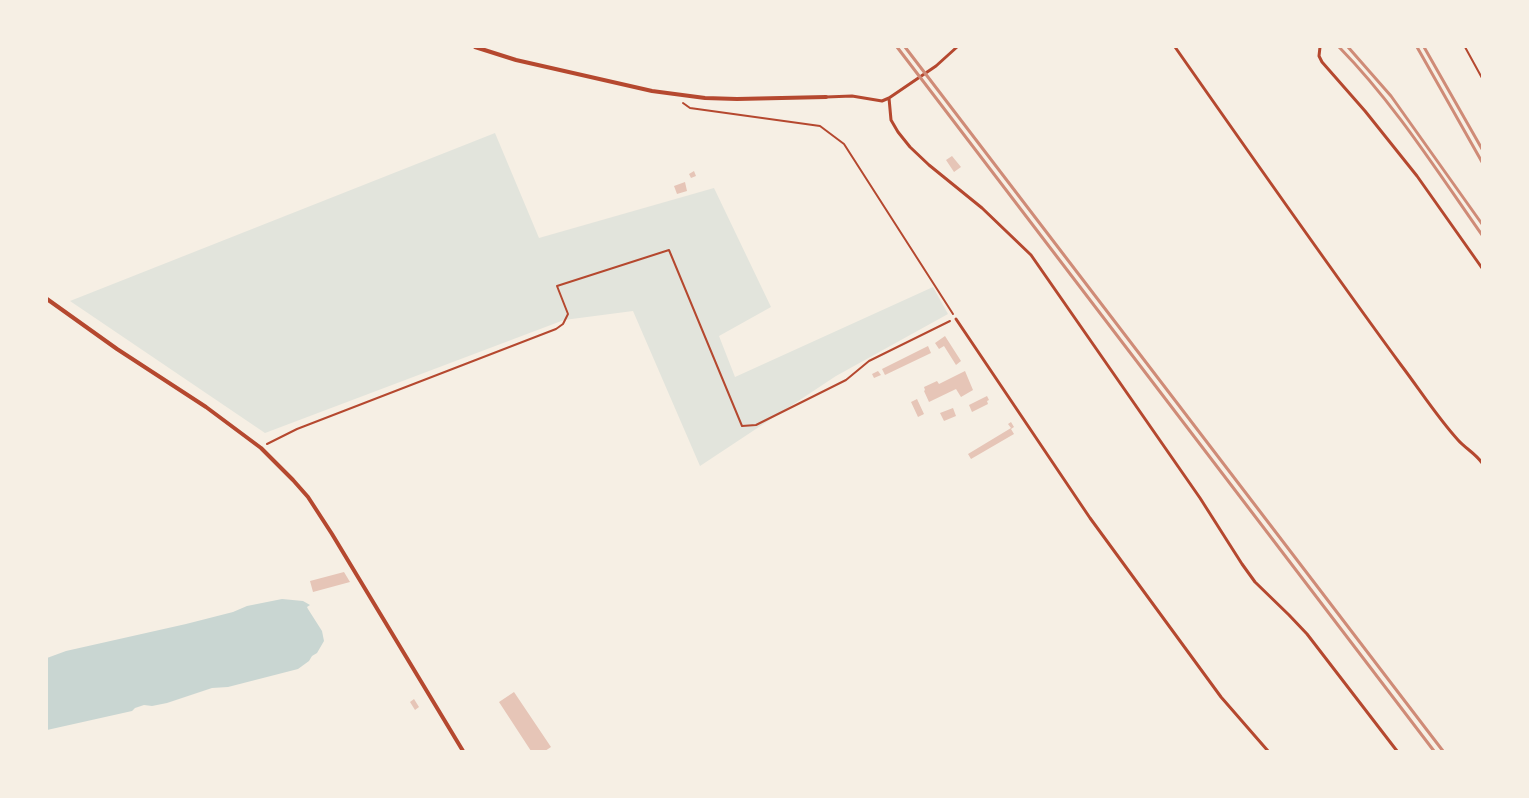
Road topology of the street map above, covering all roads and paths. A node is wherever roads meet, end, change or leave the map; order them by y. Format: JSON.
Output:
{"nodes":[{"id":1,"x":475,"y":47,"type":"edge"},
{"id":2,"x":957,"y":47,"type":"edge"},
{"id":3,"x":1175,"y":47,"type":"edge"},
{"id":4,"x":1320,"y":47,"type":"edge"},
{"id":5,"x":1465,"y":47,"type":"edge"},
{"id":6,"x":1482,"y":78,"type":"edge"},
{"id":7,"x":826,"y":97,"type":"joint"},
{"id":8,"x":889,"y":98,"type":"junction"},
{"id":9,"x":677,"y":100,"type":"dead end"},
{"id":10,"x":1482,"y":268,"type":"edge"},
{"id":11,"x":47,"y":299,"type":"edge"},
{"id":12,"x":956,"y":318,"type":"junction"},
{"id":13,"x":261,"y":448,"type":"junction"},
{"id":14,"x":1482,"y":462,"type":"edge"},
{"id":15,"x":463,"y":751,"type":"edge"},
{"id":16,"x":1268,"y":751,"type":"edge"},
{"id":17,"x":1397,"y":751,"type":"edge"}],
"edges":[{"from":1,"to":7,"type":"street"},
{"from":2,"to":8,"type":"lane"},
{"from":3,"to":14,"type":"lane"},
{"from":4,"to":10,"type":"lane"},
{"from":5,"to":6,"type":"path"},
{"from":7,"to":8,"type":"lane"},
{"from":8,"to":17,"type":"lane"},
{"from":9,"to":12,"type":"path"},
{"from":11,"to":13,"type":"street"},
{"from":12,"to":13,"type":"path"},
{"from":12,"to":16,"type":"lane"},
{"from":13,"to":15,"type":"street"}]}
